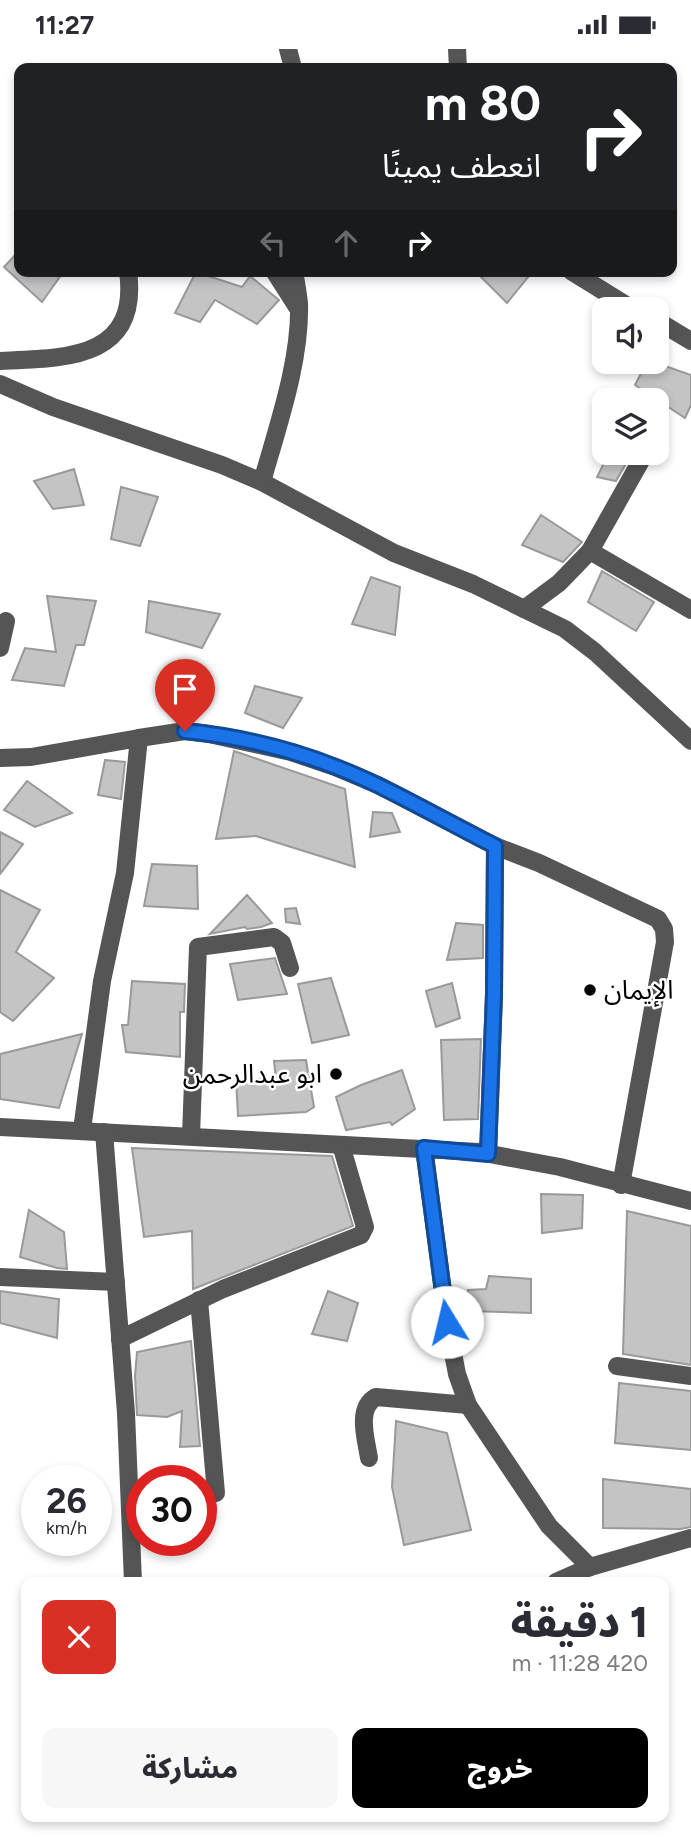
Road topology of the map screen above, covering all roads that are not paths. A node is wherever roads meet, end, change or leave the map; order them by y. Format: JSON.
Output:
{"nodes":[{"id":1,"x":128,"y":277,"type":"edge"},
{"id":2,"x":278,"y":277,"type":"edge"},
{"id":3,"x":295,"y":277,"type":"edge"},
{"id":4,"x":579,"y":277,"type":"edge"},
{"id":5,"x":610,"y":297,"type":"edge"},
{"id":6,"x":299,"y":310,"type":"junction"},
{"id":7,"x":669,"y":328,"type":"edge"},
{"id":8,"x":691,"y":341,"type":"edge"},
{"id":9,"x":0,"y":361,"type":"edge"},
{"id":10,"x":0,"y":384,"type":"edge"},
{"id":11,"x":638,"y":465,"type":"edge"},
{"id":12,"x":262,"y":482,"type":"junction"},
{"id":13,"x":590,"y":551,"type":"junction"},
{"id":14,"x":524,"y":609,"type":"junction"},
{"id":15,"x":691,"y":610,"type":"edge"},
{"id":16,"x":6,"y":621,"type":"dead end"},
{"id":17,"x":0,"y":648,"type":"edge"},
{"id":18,"x":139,"y":738,"type":"junction"},
{"id":19,"x":691,"y":741,"type":"edge"},
{"id":20,"x":0,"y":758,"type":"edge"},
{"id":21,"x":495,"y":846,"type":"junction"},
{"id":22,"x":290,"y":968,"type":"dead end"},
{"id":23,"x":0,"y":1127,"type":"edge"},
{"id":24,"x":82,"y":1130,"type":"junction"},
{"id":25,"x":104,"y":1132,"type":"junction"},
{"id":26,"x":191,"y":1136,"type":"junction"},
{"id":27,"x":341,"y":1145,"type":"junction"},
{"id":28,"x":424,"y":1148,"type":"junction"},
{"id":29,"x":488,"y":1154,"type":"junction"},
{"id":30,"x":621,"y":1185,"type":"junction"},
{"id":31,"x":691,"y":1201,"type":"edge"},
{"id":32,"x":0,"y":1277,"type":"edge"},
{"id":33,"x":116,"y":1282,"type":"junction"},
{"id":34,"x":199,"y":1300,"type":"junction"},
{"id":35,"x":120,"y":1339,"type":"junction"},
{"id":36,"x":617,"y":1366,"type":"dead end"},
{"id":37,"x":691,"y":1376,"type":"edge"},
{"id":38,"x":468,"y":1405,"type":"junction"},
{"id":39,"x":369,"y":1458,"type":"dead end"},
{"id":40,"x":214,"y":1465,"type":"edge"},
{"id":41,"x":691,"y":1538,"type":"edge"},
{"id":42,"x":590,"y":1567,"type":"junction"},
{"id":43,"x":133,"y":1577,"type":"edge"},
{"id":44,"x":567,"y":1577,"type":"edge"}],
"edges":[{"from":1,"to":9,"type":"street"},
{"from":2,"to":6,"type":"street"},
{"from":3,"to":6,"type":"street"},
{"from":4,"to":5,"type":"street"},
{"from":6,"to":12,"type":"street"},
{"from":7,"to":8,"type":"street"},
{"from":10,"to":12,"type":"street"},
{"from":11,"to":13,"type":"street"},
{"from":12,"to":14,"type":"street"},
{"from":13,"to":14,"type":"street"},
{"from":13,"to":15,"type":"street"},
{"from":14,"to":19,"type":"street"},
{"from":16,"to":17,"type":"street"},
{"from":18,"to":20,"type":"street"},
{"from":18,"to":21,"type":"street"},
{"from":18,"to":24,"type":"street"},
{"from":21,"to":29,"type":"street"},
{"from":21,"to":30,"type":"street"},
{"from":22,"to":26,"type":"street"},
{"from":23,"to":24,"type":"street"},
{"from":24,"to":25,"type":"street"},
{"from":25,"to":26,"type":"street"},
{"from":25,"to":33,"type":"street"},
{"from":26,"to":27,"type":"street"},
{"from":27,"to":28,"type":"street"},
{"from":27,"to":34,"type":"street"},
{"from":28,"to":29,"type":"street"},
{"from":28,"to":38,"type":"street"},
{"from":29,"to":30,"type":"street"},
{"from":30,"to":31,"type":"street"},
{"from":32,"to":33,"type":"street"},
{"from":33,"to":35,"type":"street"},
{"from":34,"to":35,"type":"street"},
{"from":34,"to":40,"type":"street"},
{"from":35,"to":43,"type":"street"},
{"from":36,"to":37,"type":"street"},
{"from":38,"to":39,"type":"street"},
{"from":38,"to":42,"type":"street"},
{"from":41,"to":42,"type":"street"},
{"from":42,"to":44,"type":"street"}]}
